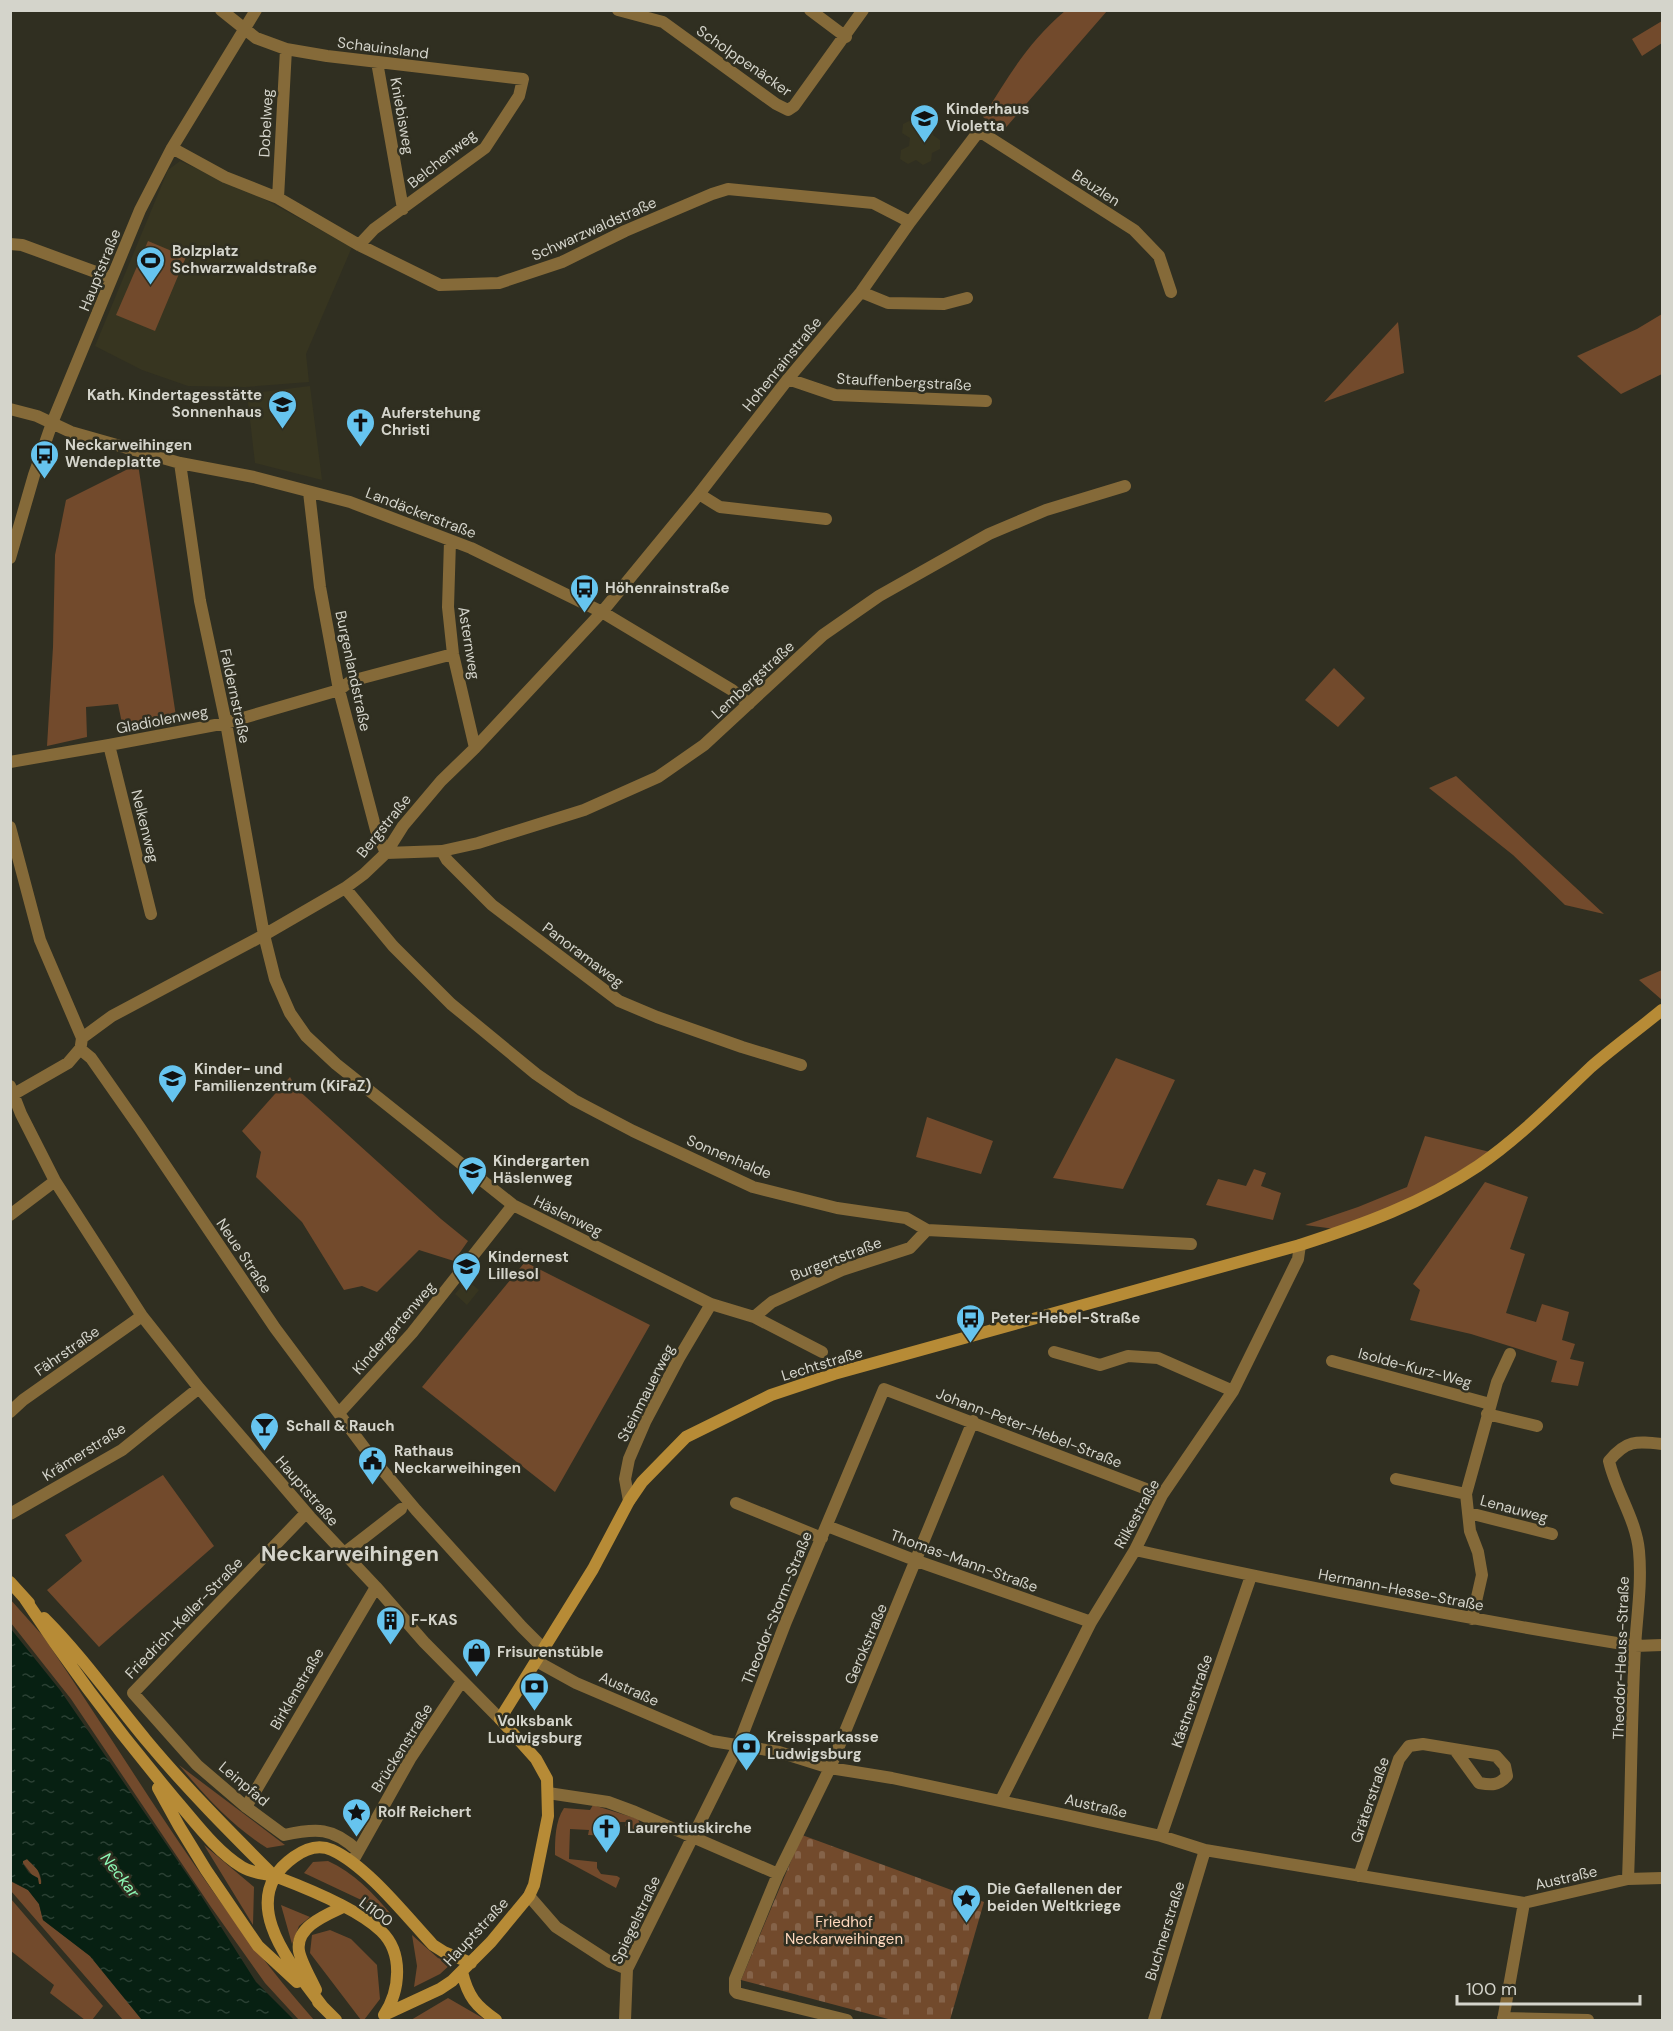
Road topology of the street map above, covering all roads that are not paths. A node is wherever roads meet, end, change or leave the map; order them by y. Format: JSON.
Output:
{"nodes":[{"id":1,"x":221,"y":10,"type":"edge"},
{"id":2,"x":256,"y":10,"type":"edge"},
{"id":3,"x":618,"y":10,"type":"edge"},
{"id":4,"x":810,"y":10,"type":"edge"},
{"id":5,"x":863,"y":10,"type":"edge"},
{"id":6,"x":649,"y":14,"type":"edge"},
{"id":7,"x":244,"y":30,"type":"junction"},
{"id":8,"x":846,"y":37,"type":"junction"},
{"id":9,"x":286,"y":49,"type":"junction"},
{"id":10,"x":378,"y":62,"type":"junction"},
{"id":11,"x":523,"y":79,"type":"joint"},
{"id":12,"x":979,"y":132,"type":"joint"},
{"id":13,"x":172,"y":148,"type":"junction"},
{"id":14,"x":278,"y":198,"type":"junction"},
{"id":15,"x":404,"y":210,"type":"junction"},
{"id":16,"x":910,"y":222,"type":"junction"},
{"id":17,"x":10,"y":243,"type":"edge"},
{"id":18,"x":359,"y":245,"type":"junction"},
{"id":19,"x":112,"y":278,"type":"junction"},
{"id":20,"x":861,"y":292,"type":"junction"},
{"id":21,"x":1171,"y":292,"type":"dead end"},
{"id":22,"x":967,"y":298,"type":"dead end"},
{"id":23,"x":788,"y":379,"type":"junction"},
{"id":24,"x":986,"y":401,"type":"dead end"},
{"id":25,"x":10,"y":409,"type":"edge"},
{"id":26,"x":52,"y":423,"type":"junction"},
{"id":27,"x":180,"y":463,"type":"junction"},
{"id":28,"x":1125,"y":486,"type":"dead end"},
{"id":29,"x":309,"y":492,"type":"junction"},
{"id":30,"x":699,"y":494,"type":"junction"},
{"id":31,"x":826,"y":519,"type":"dead end"},
{"id":32,"x":450,"y":541,"type":"junction"},
{"id":33,"x":10,"y":558,"type":"edge"},
{"id":34,"x":603,"y":612,"type":"junction"},
{"id":35,"x":453,"y":654,"type":"junction"},
{"id":36,"x":339,"y":690,"type":"junction"},
{"id":37,"x":749,"y":704,"type":"junction"},
{"id":38,"x":226,"y":723,"type":"junction"},
{"id":39,"x":110,"y":746,"type":"junction"},
{"id":40,"x":475,"y":748,"type":"junction"},
{"id":41,"x":10,"y":762,"type":"edge"},
{"id":42,"x":10,"y":827,"type":"edge"},
{"id":43,"x":442,"y":851,"type":"junction"},
{"id":44,"x":386,"y":853,"type":"junction"},
{"id":45,"x":345,"y":888,"type":"junction"},
{"id":46,"x":151,"y":914,"type":"dead end"},
{"id":47,"x":264,"y":935,"type":"junction"},
{"id":48,"x":1662,"y":1010,"type":"edge"},
{"id":49,"x":81,"y":1043,"type":"junction"},
{"id":50,"x":801,"y":1065,"type":"dead end"},
{"id":51,"x":12,"y":1090,"type":"edge"},
{"id":52,"x":55,"y":1180,"type":"junction"},
{"id":53,"x":513,"y":1205,"type":"junction"},
{"id":54,"x":10,"y":1215,"type":"edge"},
{"id":55,"x":927,"y":1230,"type":"junction"},
{"id":56,"x":1191,"y":1244,"type":"dead end"},
{"id":57,"x":1300,"y":1245,"type":"junction"},
{"id":58,"x":711,"y":1304,"type":"junction"},
{"id":59,"x":142,"y":1316,"type":"junction"},
{"id":60,"x":754,"y":1317,"type":"junction"},
{"id":61,"x":822,"y":1352,"type":"dead end"},
{"id":62,"x":1054,"y":1352,"type":"dead end"},
{"id":63,"x":1510,"y":1354,"type":"dead end"},
{"id":64,"x":1332,"y":1361,"type":"dead end"},
{"id":65,"x":199,"y":1388,"type":"junction"},
{"id":66,"x":884,"y":1389,"type":"joint"},
{"id":67,"x":1233,"y":1391,"type":"junction"},
{"id":68,"x":1489,"y":1409,"type":"junction"},
{"id":69,"x":10,"y":1412,"type":"edge"},
{"id":70,"x":340,"y":1412,"type":"junction"},
{"id":71,"x":973,"y":1421,"type":"junction"},
{"id":72,"x":1537,"y":1426,"type":"dead end"},
{"id":73,"x":1662,"y":1444,"type":"edge"},
{"id":74,"x":1396,"y":1479,"type":"dead end"},
{"id":75,"x":1466,"y":1494,"type":"junction"},
{"id":76,"x":1162,"y":1496,"type":"junction"},
{"id":77,"x":629,"y":1500,"type":"junction"},
{"id":78,"x":736,"y":1503,"type":"dead end"},
{"id":79,"x":401,"y":1509,"type":"dead end"},
{"id":80,"x":306,"y":1513,"type":"junction"},
{"id":81,"x":1469,"y":1513,"type":"junction"},
{"id":82,"x":10,"y":1514,"type":"edge"},
{"id":83,"x":827,"y":1526,"type":"junction"},
{"id":84,"x":1552,"y":1534,"type":"dead end"},
{"id":85,"x":822,"y":1538,"type":"junction"},
{"id":86,"x":1135,"y":1550,"type":"junction"},
{"id":87,"x":343,"y":1554,"type":"junction"},
{"id":88,"x":916,"y":1561,"type":"junction"},
{"id":89,"x":1251,"y":1576,"type":"junction"},
{"id":90,"x":10,"y":1582,"type":"edge"},
{"id":91,"x":376,"y":1587,"type":"junction"},
{"id":92,"x":25,"y":1599,"type":"junction"},
{"id":93,"x":1472,"y":1619,"type":"junction"},
{"id":94,"x":1091,"y":1622,"type":"junction"},
{"id":95,"x":1662,"y":1645,"type":"edge"},
{"id":96,"x":1635,"y":1646,"type":"junction"},
{"id":97,"x":545,"y":1650,"type":"junction"},
{"id":98,"x":537,"y":1662,"type":"junction"},
{"id":99,"x":462,"y":1681,"type":"junction"},
{"id":100,"x":133,"y":1693,"type":"joint"},
{"id":101,"x":500,"y":1719,"type":"junction"},
{"id":102,"x":738,"y":1746,"type":"junction"},
{"id":103,"x":1455,"y":1750,"type":"dead end"},
{"id":104,"x":146,"y":1765,"type":"junction"},
{"id":105,"x":830,"y":1768,"type":"junction"},
{"id":106,"x":548,"y":1793,"type":"junction"},
{"id":107,"x":1001,"y":1800,"type":"junction"},
{"id":108,"x":246,"y":1807,"type":"junction"},
{"id":109,"x":1161,"y":1836,"type":"junction"},
{"id":110,"x":692,"y":1837,"type":"junction"},
{"id":111,"x":1205,"y":1850,"type":"junction"},
{"id":112,"x":356,"y":1861,"type":"junction"},
{"id":113,"x":778,"y":1874,"type":"junction"},
{"id":114,"x":274,"y":1876,"type":"junction"},
{"id":115,"x":1359,"y":1876,"type":"junction"},
{"id":116,"x":1662,"y":1878,"type":"edge"},
{"id":117,"x":1628,"y":1879,"type":"junction"},
{"id":118,"x":529,"y":1896,"type":"junction"},
{"id":119,"x":1524,"y":1903,"type":"junction"},
{"id":120,"x":343,"y":1907,"type":"junction"},
{"id":121,"x":471,"y":1963,"type":"junction"},
{"id":122,"x":627,"y":1969,"type":"junction"},
{"id":123,"x":462,"y":1972,"type":"junction"},
{"id":124,"x":323,"y":2007,"type":"junction"},
{"id":125,"x":382,"y":2018,"type":"edge"},
{"id":126,"x":1503,"y":2019,"type":"edge"},
{"id":127,"x":336,"y":2020,"type":"edge"},
{"id":128,"x":496,"y":2020,"type":"edge"},
{"id":129,"x":625,"y":2020,"type":"edge"},
{"id":130,"x":847,"y":2020,"type":"edge"},
{"id":131,"x":1154,"y":2020,"type":"edge"},
{"id":132,"x":1588,"y":2020,"type":"edge"}],
"edges":[{"from":1,"to":7,"type":"street","name":"Schauinsland"},
{"from":2,"to":7,"type":"street","name":"Hauptstraße"},
{"from":3,"to":6,"type":"street","name":"Scholppenäcker"},
{"from":4,"to":8,"type":"street"},
{"from":5,"to":8,"type":"street"},
{"from":6,"to":8,"type":"street","name":"Scholppenäcker"},
{"from":7,"to":9,"type":"street","name":"Schauinsland"},
{"from":7,"to":13,"type":"street","name":"Hauptstraße"},
{"from":9,"to":10,"type":"street","name":"Schauinsland"},
{"from":9,"to":14,"type":"street","name":"Dobelweg"},
{"from":10,"to":11,"type":"street","name":"Schauinsland"},
{"from":10,"to":15,"type":"street","name":"Kniebisweg"},
{"from":11,"to":15,"type":"street","name":"Belchenweg"},
{"from":12,"to":16,"type":"street","name":"Hohenrainstraße"},
{"from":12,"to":21,"type":"street","name":"Beuzlen"},
{"from":13,"to":14,"type":"street","name":"Schwarzwaldstraße"},
{"from":13,"to":19,"type":"street","name":"Hauptstraße"},
{"from":14,"to":18,"type":"street","name":"Schwarzwaldstraße"},
{"from":15,"to":18,"type":"street","name":"Belchenweg"},
{"from":16,"to":18,"type":"street","name":"Schwarzwaldstraße"},
{"from":16,"to":20,"type":"street","name":"Hohenrainstraße"},
{"from":17,"to":19,"type":"street"},
{"from":19,"to":26,"type":"street","name":"Hauptstraße"},
{"from":20,"to":22,"type":"street"},
{"from":20,"to":23,"type":"street","name":"Hohenrainstraße"},
{"from":23,"to":24,"type":"street","name":"Stauffenbergstraße"},
{"from":23,"to":30,"type":"street","name":"Hohenrainstraße"},
{"from":25,"to":26,"type":"street","name":"Landäckerstraße"},
{"from":26,"to":27,"type":"street","name":"Landäckerstraße"},
{"from":26,"to":33,"type":"street","name":"Hauptstraße"},
{"from":27,"to":29,"type":"street","name":"Landäckerstraße"},
{"from":27,"to":38,"type":"street","name":"Faldernstraße"},
{"from":28,"to":37,"type":"street","name":"Lembergstraße"},
{"from":29,"to":32,"type":"street","name":"Landäckerstraße"},
{"from":29,"to":36,"type":"street","name":"Burgenlandstraße"},
{"from":30,"to":31,"type":"street"},
{"from":30,"to":34,"type":"street","name":"Hohenrainstraße"},
{"from":32,"to":34,"type":"street","name":"Landäckerstraße"},
{"from":32,"to":35,"type":"street","name":"Asternweg"},
{"from":34,"to":37,"type":"street","name":"Landäckerstraße"},
{"from":34,"to":40,"type":"street","name":"Bergstraße"},
{"from":35,"to":36,"type":"street","name":"Gladiolenweg"},
{"from":35,"to":40,"type":"street","name":"Asternweg"},
{"from":36,"to":38,"type":"street","name":"Gladiolenweg"},
{"from":36,"to":44,"type":"street","name":"Burgenlandstraße"},
{"from":37,"to":43,"type":"street","name":"Lembergstraße"},
{"from":38,"to":39,"type":"street","name":"Gladiolenweg"},
{"from":38,"to":47,"type":"street","name":"Faldernstraße"},
{"from":39,"to":41,"type":"street","name":"Gladiolenweg"},
{"from":39,"to":46,"type":"street","name":"Nelkenweg"},
{"from":40,"to":44,"type":"street","name":"Bergstraße"},
{"from":42,"to":49,"type":"street","name":"Neue Straße"},
{"from":43,"to":44,"type":"street","name":"Lembergstraße"},
{"from":43,"to":50,"type":"street","name":"Panoramaweg"},
{"from":44,"to":45,"type":"street","name":"Bergstraße"},
{"from":45,"to":47,"type":"street","name":"Bergstraße"},
{"from":45,"to":55,"type":"street","name":"Sonnenhalde"},
{"from":47,"to":49,"type":"street","name":"Bergstraße"},
{"from":47,"to":53,"type":"street","name":"Häslenweg"},
{"from":48,"to":57,"type":"street","name":"Lechtstraße"},
{"from":49,"to":51,"type":"street","name":"Bergstraße"},
{"from":49,"to":70,"type":"street","name":"Neue Straße"},
{"from":51,"to":52,"type":"street","name":"Hauptstraße"},
{"from":52,"to":54,"type":"street"},
{"from":52,"to":59,"type":"street","name":"Hauptstraße"},
{"from":53,"to":58,"type":"street","name":"Häslenweg"},
{"from":53,"to":70,"type":"street","name":"Kindergartenweg"},
{"from":55,"to":56,"type":"street","name":"Sonnenhalde"},
{"from":55,"to":60,"type":"street","name":"Burgertstraße"},
{"from":57,"to":67,"type":"street","name":"Rilkestraße"},
{"from":57,"to":77,"type":"street","name":"Lechtstraße"},
{"from":58,"to":60,"type":"street","name":"Häslenweg"},
{"from":58,"to":77,"type":"street","name":"Steinmauerweg"},
{"from":59,"to":65,"type":"street","name":"Hauptstraße"},
{"from":59,"to":69,"type":"street","name":"Fährstraße"},
{"from":60,"to":61,"type":"street","name":"Häslenweg"},
{"from":62,"to":67,"type":"street"},
{"from":63,"to":68,"type":"street"},
{"from":64,"to":68,"type":"street","name":"Isolde-Kurz-Weg"},
{"from":65,"to":80,"type":"street","name":"Hauptstraße"},
{"from":65,"to":82,"type":"street","name":"Krämerstraße"},
{"from":66,"to":71,"type":"street","name":"Johann-Peter-Hebel-Straße"},
{"from":66,"to":83,"type":"street","name":"Theodor-Storm-Straße"},
{"from":67,"to":76,"type":"street","name":"Rilkestraße"},
{"from":68,"to":72,"type":"street","name":"Isolde-Kurz-Weg"},
{"from":68,"to":75,"type":"street"},
{"from":70,"to":97,"type":"street","name":"Neue Straße"},
{"from":71,"to":76,"type":"street","name":"Johann-Peter-Hebel-Straße"},
{"from":71,"to":88,"type":"street","name":"Gerokstraße"},
{"from":73,"to":96,"type":"street","name":"Theodor-Heuss-Straße"},
{"from":74,"to":75,"type":"street"},
{"from":75,"to":81,"type":"street"},
{"from":76,"to":86,"type":"street","name":"Rilkestraße"},
{"from":77,"to":97,"type":"street","name":"Lechtstraße"},
{"from":78,"to":85,"type":"street"},
{"from":79,"to":87,"type":"street"},
{"from":80,"to":87,"type":"street","name":"Hauptstraße"},
{"from":80,"to":100,"type":"street","name":"Friedrich-Keller-Straße"},
{"from":81,"to":84,"type":"street","name":"Lenauweg"},
{"from":81,"to":93,"type":"street"},
{"from":83,"to":85,"type":"street","name":"Theodor-Storm-Straße"},
{"from":83,"to":88,"type":"street","name":"Thomas-Mann-Straße"},
{"from":85,"to":102,"type":"street","name":"Theodor-Storm-Straße"},
{"from":86,"to":89,"type":"street","name":"Hermann-Hesse-Straße"},
{"from":86,"to":94,"type":"street","name":"Rilkestraße"},
{"from":87,"to":91,"type":"street","name":"Hauptstraße"},
{"from":88,"to":94,"type":"street","name":"Thomas-Mann-Straße"},
{"from":88,"to":105,"type":"street","name":"Gerokstraße"},
{"from":89,"to":93,"type":"street","name":"Hermann-Hesse-Straße"},
{"from":89,"to":109,"type":"street","name":"Kästnerstraße"},
{"from":90,"to":92,"type":"street"},
{"from":91,"to":99,"type":"street","name":"Hauptstraße"},
{"from":91,"to":108,"type":"street","name":"Birklenstraße"},
{"from":92,"to":104,"type":"street"},
{"from":92,"to":114,"type":"street"},
{"from":93,"to":96,"type":"street","name":"Hermann-Hesse-Straße"},
{"from":94,"to":107,"type":"street","name":"Rilkestraße"},
{"from":95,"to":96,"type":"street","name":"Hermann-Hesse-Straße"},
{"from":96,"to":117,"type":"street","name":"Theodor-Heuss-Straße"},
{"from":97,"to":98,"type":"street","name":"Lechtstraße"},
{"from":98,"to":101,"type":"street","name":"Lechtstraße"},
{"from":98,"to":102,"type":"street","name":"Austraße"},
{"from":99,"to":101,"type":"street","name":"Hauptstraße"},
{"from":99,"to":112,"type":"street","name":"Brückenstraße"},
{"from":100,"to":108,"type":"street","name":"Leinpfad"},
{"from":101,"to":106,"type":"street","name":"Hauptstraße"},
{"from":102,"to":105,"type":"street","name":"Austraße"},
{"from":102,"to":110,"type":"street","name":"Theodor-Storm-Straße"},
{"from":103,"to":115,"type":"street","name":"Gräterstraße"},
{"from":104,"to":114,"type":"street"},
{"from":104,"to":124,"type":"street"},
{"from":105,"to":107,"type":"street","name":"Austraße"},
{"from":105,"to":113,"type":"street","name":"Gerokstraße"},
{"from":106,"to":110,"type":"street"},
{"from":106,"to":118,"type":"street","name":"Hauptstraße"},
{"from":107,"to":109,"type":"street","name":"Austraße"},
{"from":108,"to":112,"type":"street","name":"Leinpfad"},
{"from":109,"to":111,"type":"street","name":"Austraße"},
{"from":110,"to":113,"type":"street"},
{"from":110,"to":122,"type":"street","name":"Spiegelstraße"},
{"from":111,"to":115,"type":"street","name":"Austraße"},
{"from":111,"to":131,"type":"street","name":"Buchnerstraße"},
{"from":112,"to":114,"type":"street"},
{"from":112,"to":121,"type":"street","name":"Leinpfad"},
{"from":113,"to":130,"type":"street","name":"Gerokstraße"},
{"from":114,"to":120,"type":"street","name":"L1100"},
{"from":114,"to":124,"type":"street"},
{"from":115,"to":119,"type":"street","name":"Austraße"},
{"from":116,"to":117,"type":"street","name":"Austraße"},
{"from":117,"to":119,"type":"street","name":"Austraße"},
{"from":118,"to":121,"type":"street","name":"Hauptstraße"},
{"from":118,"to":122,"type":"street"},
{"from":119,"to":126,"type":"street"},
{"from":120,"to":124,"type":"street"},
{"from":120,"to":125,"type":"street","name":"L1100"},
{"from":121,"to":123,"type":"street","name":"Hauptstraße"},
{"from":122,"to":129,"type":"street","name":"Spiegelstraße"},
{"from":123,"to":125,"type":"street","name":"Hauptstraße"},
{"from":123,"to":128,"type":"street"},
{"from":124,"to":127,"type":"street"},
{"from":126,"to":132,"type":"street"}]}
